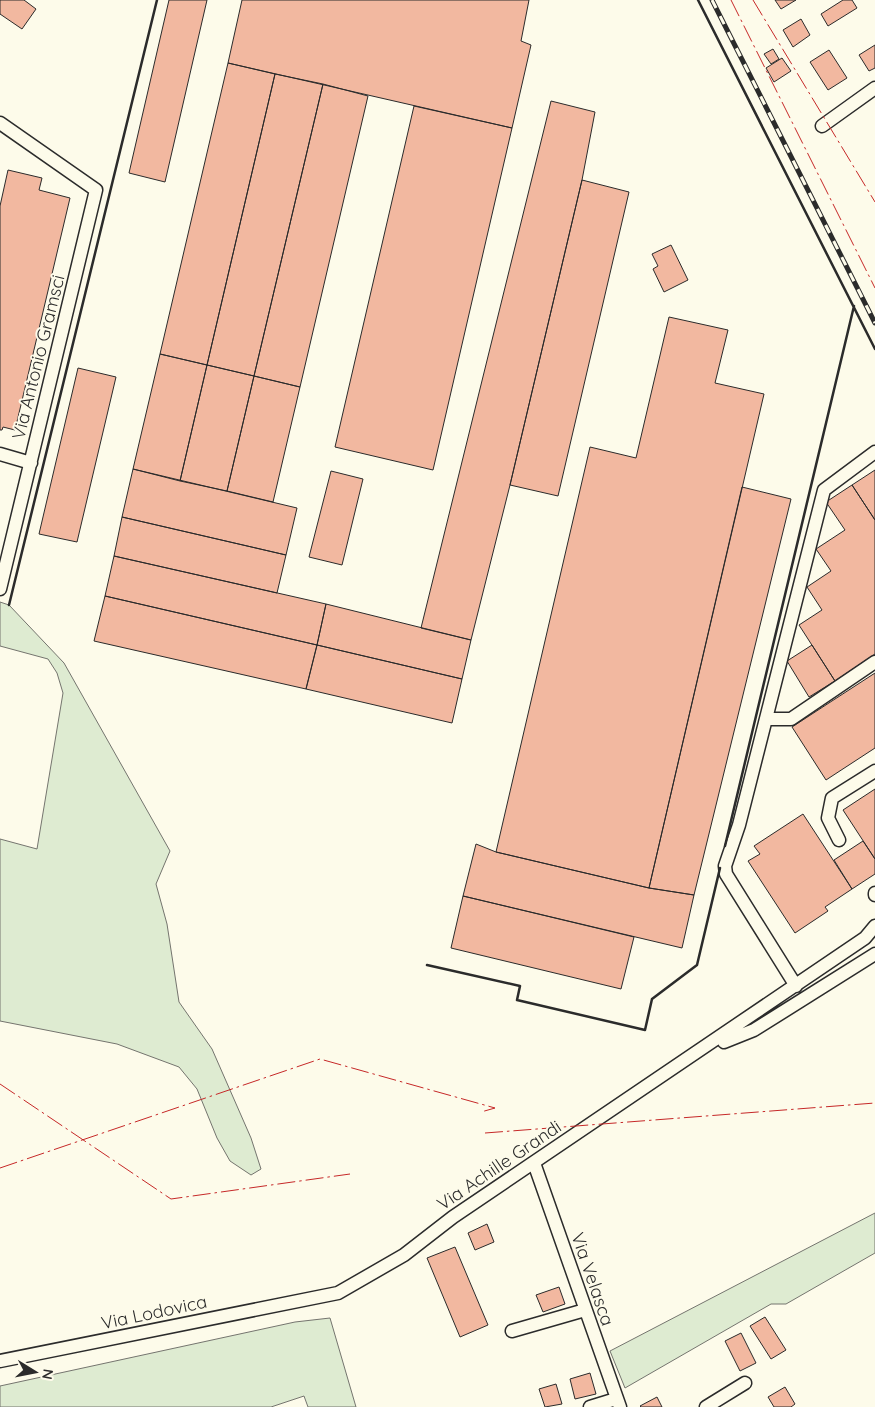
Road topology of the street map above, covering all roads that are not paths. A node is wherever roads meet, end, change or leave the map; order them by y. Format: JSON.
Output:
{"nodes":[{"id":1,"x":875,"y":88,"type":"edge"},
{"id":2,"x":0,"y":123,"type":"edge"},
{"id":3,"x":822,"y":126,"type":"dead end"},
{"id":4,"x":875,"y":452,"type":"edge"},
{"id":5,"x":0,"y":454,"type":"edge"},
{"id":6,"x":31,"y":462,"type":"junction"},
{"id":7,"x":0,"y":589,"type":"edge"},
{"id":8,"x":875,"y":662,"type":"edge"},
{"id":9,"x":766,"y":719,"type":"junction"},
{"id":10,"x":875,"y":771,"type":"edge"},
{"id":11,"x":839,"y":840,"type":"dead end"},
{"id":12,"x":875,"y":926,"type":"edge"},
{"id":13,"x":875,"y":954,"type":"edge"},
{"id":14,"x":796,"y":986,"type":"junction"},
{"id":15,"x":699,"y":1053,"type":"junction"},
{"id":16,"x":534,"y":1163,"type":"junction"},
{"id":17,"x":316,"y":1297,"type":"joint"},
{"id":18,"x":585,"y":1310,"type":"junction"},
{"id":19,"x":512,"y":1331,"type":"dead end"},
{"id":20,"x":0,"y":1361,"type":"edge"},
{"id":21,"x":745,"y":1383,"type":"dead end"},
{"id":22,"x":618,"y":1403,"type":"edge"},
{"id":23,"x":590,"y":1407,"type":"edge"},
{"id":24,"x":706,"y":1407,"type":"edge"}],
"edges":[{"from":1,"to":3,"type":"street"},
{"from":2,"to":6,"type":"street","name":"Via Antonio Gramsci"},
{"from":4,"to":9,"type":"street"},
{"from":5,"to":6,"type":"street"},
{"from":6,"to":7,"type":"street","name":"Via Antonio Gramsci"},
{"from":8,"to":9,"type":"street"},
{"from":9,"to":14,"type":"street"},
{"from":10,"to":11,"type":"street"},
{"from":12,"to":14,"type":"street","name":"Via Achille Grandi"},
{"from":13,"to":15,"type":"street","name":"Via Achille Grandi"},
{"from":14,"to":15,"type":"street","name":"Via Achille Grandi"},
{"from":15,"to":16,"type":"street","name":"Via Achille Grandi"},
{"from":16,"to":17,"type":"street","name":"Via Achille Grandi"},
{"from":16,"to":18,"type":"street","name":"Via Velasca"},
{"from":17,"to":20,"type":"street","name":"Via Lodovica"},
{"from":18,"to":19,"type":"street"},
{"from":18,"to":22,"type":"street","name":"Via Velasca"},
{"from":21,"to":24,"type":"street"},
{"from":22,"to":23,"type":"street"}]}
